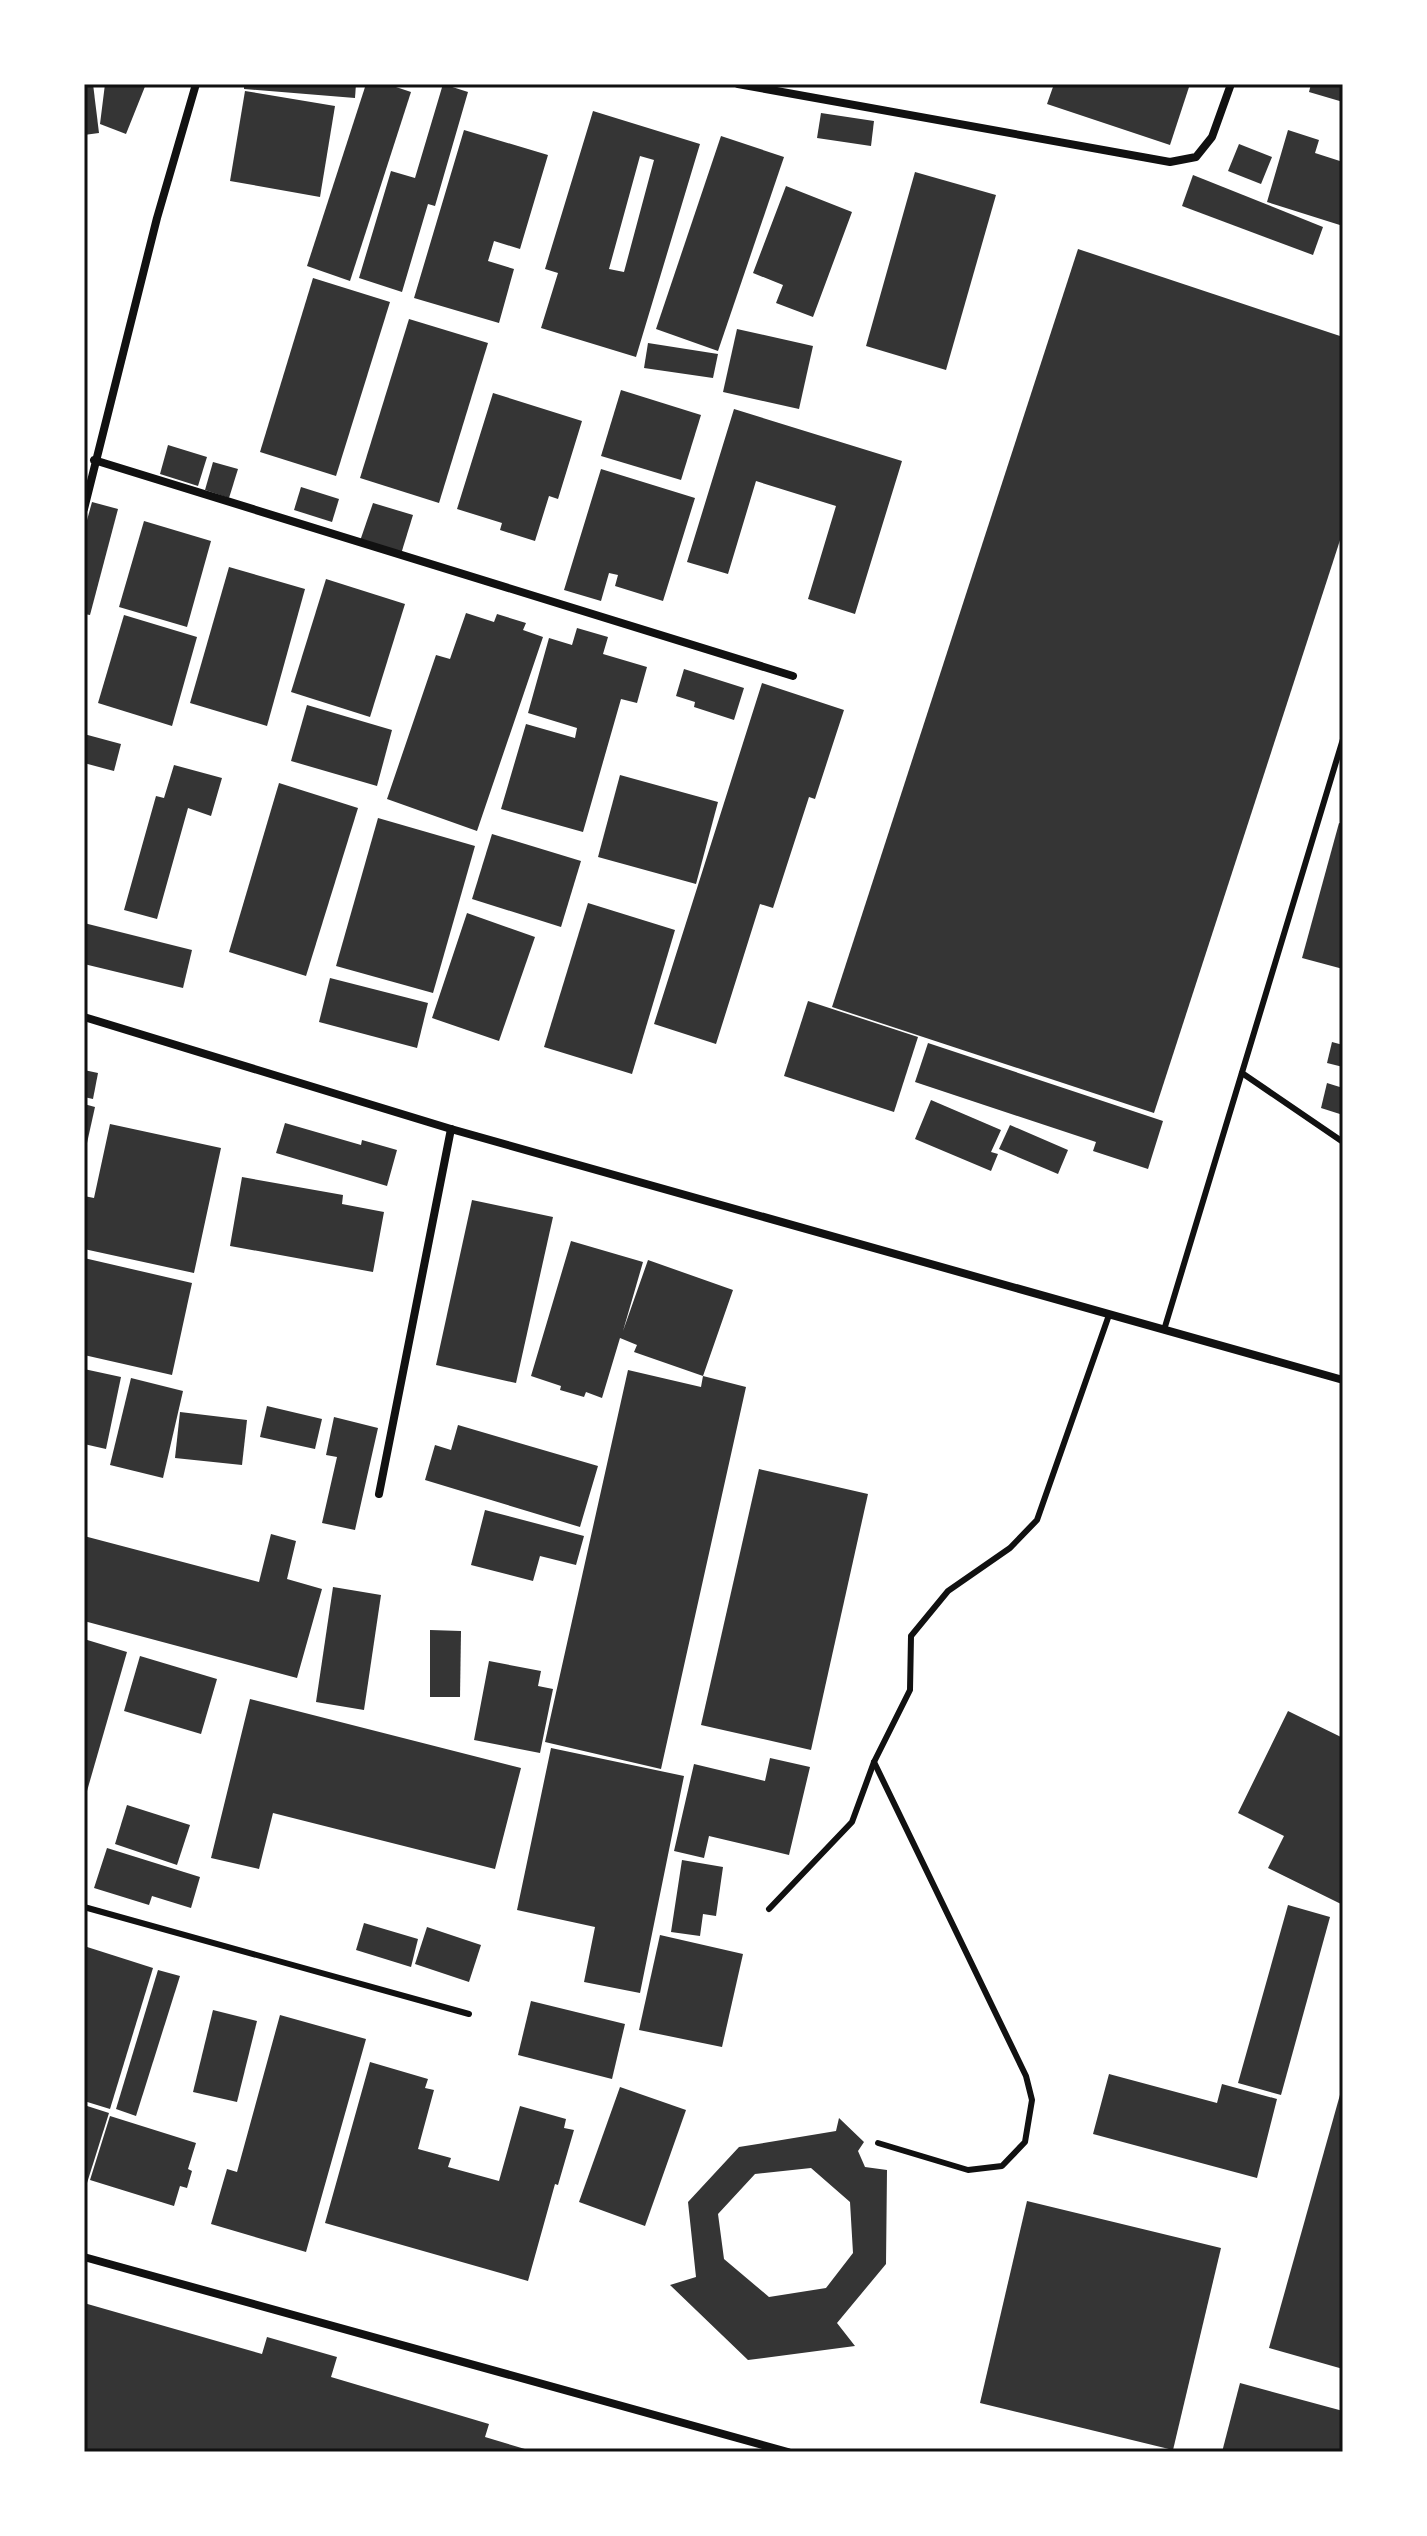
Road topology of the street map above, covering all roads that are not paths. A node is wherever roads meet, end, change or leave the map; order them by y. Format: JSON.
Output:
{"nodes":[{"id":1,"x":196,"y":84,"type":"edge"},
{"id":2,"x":738,"y":84,"type":"edge"},
{"id":3,"x":1231,"y":84,"type":"edge"},
{"id":4,"x":94,"y":460,"type":"junction"},
{"id":5,"x":84,"y":509,"type":"edge"},
{"id":6,"x":793,"y":676,"type":"dead end"},
{"id":7,"x":1343,"y":739,"type":"edge"},
{"id":8,"x":84,"y":1017,"type":"edge"},
{"id":9,"x":1242,"y":1073,"type":"junction"},
{"id":10,"x":451,"y":1129,"type":"junction"},
{"id":11,"x":1343,"y":1142,"type":"edge"},
{"id":12,"x":1109,"y":1315,"type":"junction"},
{"id":13,"x":1164,"y":1330,"type":"junction"},
{"id":14,"x":1343,"y":1380,"type":"edge"},
{"id":15,"x":379,"y":1494,"type":"dead end"},
{"id":16,"x":874,"y":1762,"type":"junction"},
{"id":17,"x":84,"y":1907,"type":"edge"},
{"id":18,"x":769,"y":1909,"type":"dead end"},
{"id":19,"x":469,"y":2014,"type":"dead end"},
{"id":20,"x":878,"y":2143,"type":"dead end"},
{"id":21,"x":84,"y":2257,"type":"edge"},
{"id":22,"x":788,"y":2452,"type":"edge"}],
"edges":[{"from":1,"to":4,"type":"street"},
{"from":2,"to":3,"type":"street"},
{"from":4,"to":5,"type":"street"},
{"from":4,"to":6,"type":"street"},
{"from":7,"to":9,"type":"lane"},
{"from":8,"to":10,"type":"street"},
{"from":9,"to":11,"type":"lane"},
{"from":9,"to":13,"type":"lane"},
{"from":10,"to":12,"type":"street"},
{"from":10,"to":15,"type":"street"},
{"from":12,"to":13,"type":"street"},
{"from":12,"to":16,"type":"lane"},
{"from":13,"to":14,"type":"street"},
{"from":16,"to":18,"type":"lane"},
{"from":16,"to":20,"type":"lane"},
{"from":17,"to":19,"type":"lane"},
{"from":21,"to":22,"type":"street"}]}
